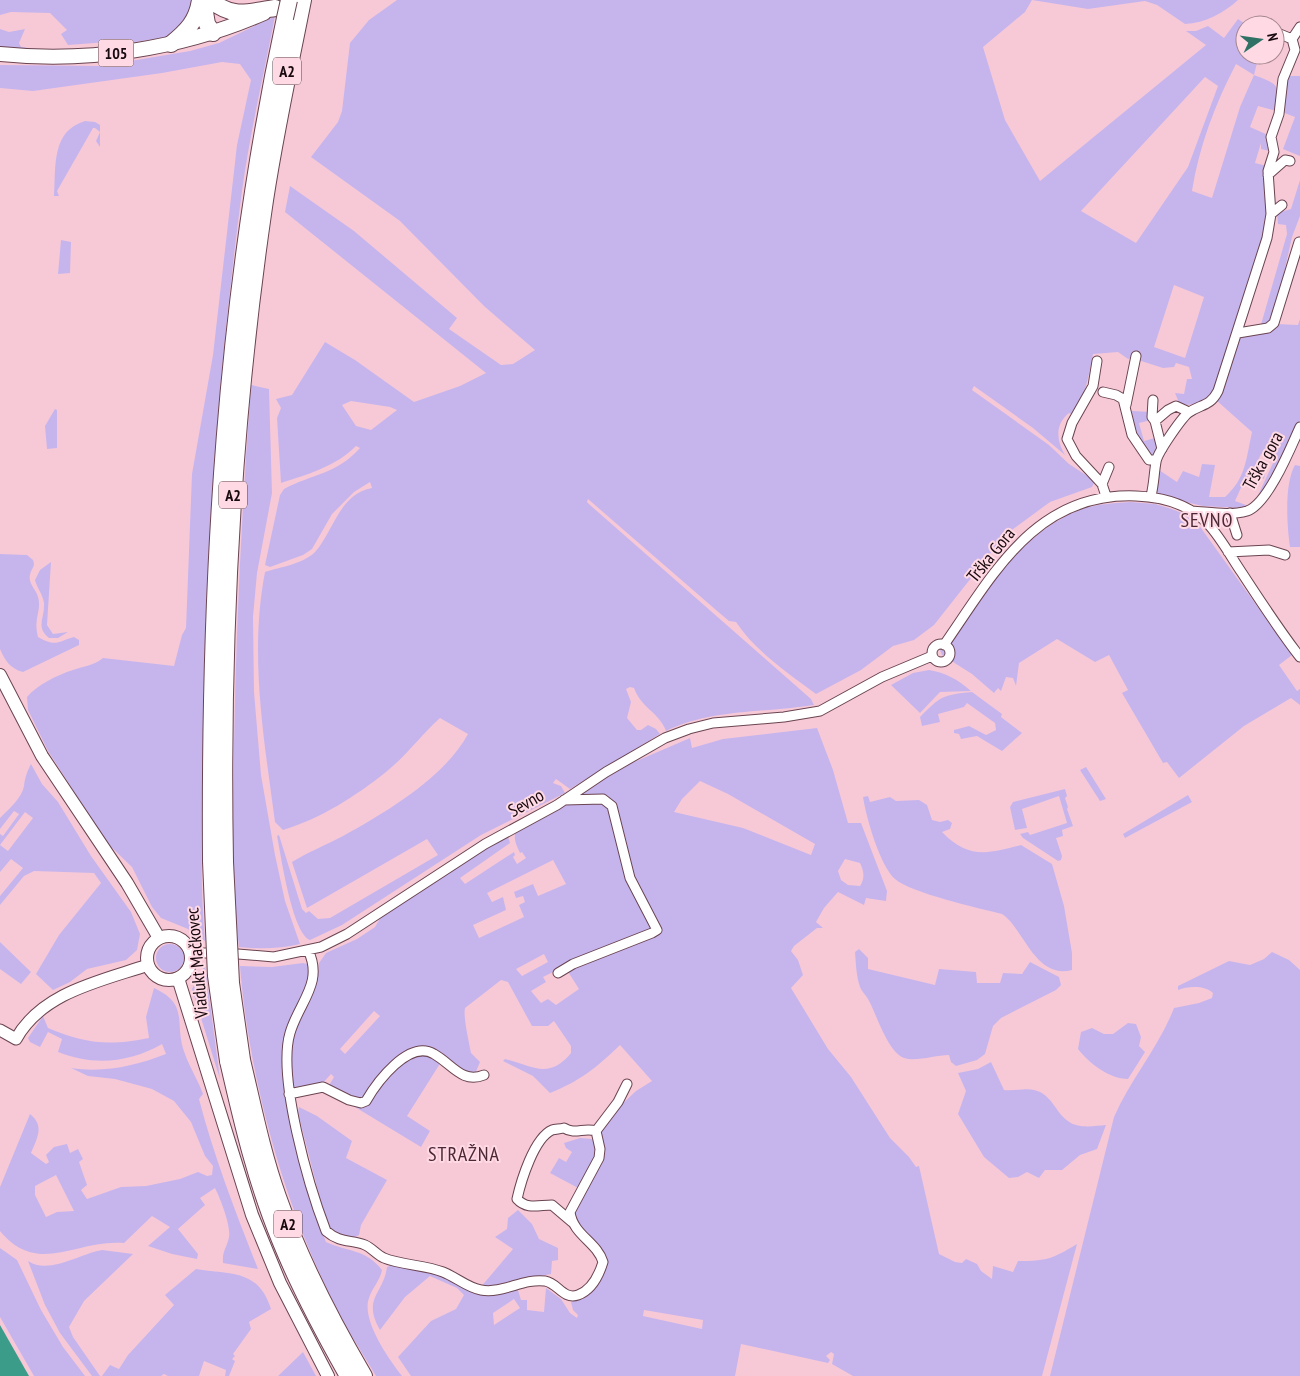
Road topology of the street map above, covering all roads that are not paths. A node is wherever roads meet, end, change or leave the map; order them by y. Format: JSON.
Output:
{"nodes":[{"id":1,"x":201,"y":0,"type":"edge"},
{"id":2,"x":210,"y":0,"type":"edge"},
{"id":3,"x":300,"y":4,"type":"edge"},
{"id":4,"x":283,"y":9,"type":"edge"},
{"id":5,"x":1300,"y":27,"type":"edge"},
{"id":6,"x":213,"y":33,"type":"junction"},
{"id":7,"x":1285,"y":36,"type":"edge"},
{"id":8,"x":1292,"y":39,"type":"junction"},
{"id":9,"x":171,"y":44,"type":"junction"},
{"id":10,"x":0,"y":54,"type":"edge"},
{"id":11,"x":1290,"y":161,"type":"dead end"},
{"id":12,"x":1268,"y":175,"type":"junction"},
{"id":13,"x":1282,"y":205,"type":"dead end"},
{"id":14,"x":1271,"y":214,"type":"junction"},
{"id":15,"x":1299,"y":242,"type":"dead end"},
{"id":16,"x":1238,"y":333,"type":"junction"},
{"id":17,"x":1136,"y":356,"type":"dead end"},
{"id":18,"x":1097,"y":361,"type":"dead end"},
{"id":19,"x":1103,"y":392,"type":"dead end"},
{"id":20,"x":1153,"y":400,"type":"dead end"},
{"id":21,"x":1126,"y":404,"type":"junction"},
{"id":22,"x":1189,"y":412,"type":"junction"},
{"id":23,"x":1156,"y":421,"type":"junction"},
{"id":24,"x":1300,"y":427,"type":"edge"},
{"id":25,"x":1162,"y":450,"type":"junction"},
{"id":26,"x":1156,"y":460,"type":"junction"},
{"id":27,"x":1109,"y":467,"type":"dead end"},
{"id":28,"x":1102,"y":484,"type":"junction"},
{"id":29,"x":1106,"y":496,"type":"junction"},
{"id":30,"x":1152,"y":496,"type":"junction"},
{"id":31,"x":1192,"y":511,"type":"junction"},
{"id":32,"x":1230,"y":513,"type":"junction"},
{"id":33,"x":1237,"y":535,"type":"dead end"},
{"id":34,"x":1228,"y":552,"type":"junction"},
{"id":35,"x":1285,"y":555,"type":"dead end"},
{"id":36,"x":944,"y":645,"type":"junction"},
{"id":37,"x":932,"y":656,"type":"junction"},
{"id":38,"x":1300,"y":657,"type":"edge"},
{"id":39,"x":0,"y":675,"type":"edge"},
{"id":40,"x":562,"y":800,"type":"junction"},
{"id":41,"x":218,"y":861,"type":"junction"},
{"id":42,"x":158,"y":938,"type":"junction"},
{"id":43,"x":308,"y":950,"type":"junction"},
{"id":44,"x":191,"y":953,"type":"junction"},
{"id":45,"x":148,"y":965,"type":"junction"},
{"id":46,"x":558,"y":972,"type":"dead end"},
{"id":47,"x":178,"y":978,"type":"junction"},
{"id":48,"x":0,"y":1030,"type":"edge"},
{"id":49,"x":235,"y":1061,"type":"junction"},
{"id":50,"x":484,"y":1076,"type":"dead end"},
{"id":51,"x":627,"y":1084,"type":"dead end"},
{"id":52,"x":289,"y":1094,"type":"junction"},
{"id":53,"x":596,"y":1131,"type":"junction"},
{"id":54,"x":572,"y":1222,"type":"junction"},
{"id":55,"x":328,"y":1376,"type":"edge"},
{"id":56,"x":348,"y":1376,"type":"edge"},
{"id":57,"x":364,"y":1376,"type":"edge"}],
"edges":[{"from":1,"to":6,"type":"highway"},
{"from":1,"to":9,"type":"highway"},
{"from":2,"to":4,"type":"highway"},
{"from":2,"to":6,"type":"highway"},
{"from":3,"to":4,"type":"main road","number":"105"},
{"from":3,"to":41,"type":"highway","number":"A2"},
{"from":4,"to":6,"type":"main road","number":"105"},
{"from":4,"to":41,"type":"highway","number":"A2"},
{"from":5,"to":8,"type":"street"},
{"from":6,"to":9,"type":"main road","number":"105"},
{"from":7,"to":8,"type":"street"},
{"from":8,"to":12,"type":"street"},
{"from":9,"to":10,"type":"main road","number":"105"},
{"from":11,"to":12,"type":"street"},
{"from":12,"to":14,"type":"street"},
{"from":13,"to":14,"type":"street"},
{"from":14,"to":16,"type":"street"},
{"from":15,"to":16,"type":"street"},
{"from":16,"to":22,"type":"street"},
{"from":17,"to":21,"type":"street"},
{"from":18,"to":28,"type":"street"},
{"from":19,"to":21,"type":"street"},
{"from":20,"to":23,"type":"street"},
{"from":21,"to":26,"type":"street"},
{"from":22,"to":23,"type":"street"},
{"from":22,"to":25,"type":"street"},
{"from":23,"to":25,"type":"street"},
{"from":24,"to":32,"type":"street","name":"Trška gora"},
{"from":25,"to":26,"type":"street"},
{"from":26,"to":30,"type":"street"},
{"from":27,"to":28,"type":"street"},
{"from":28,"to":29,"type":"street"},
{"from":29,"to":30,"type":"street","name":"Trška Gora"},
{"from":29,"to":36,"type":"street","name":"Trška Gora"},
{"from":30,"to":31,"type":"street","name":"Trška Gora"},
{"from":31,"to":32,"type":"street","name":"Trška gora"},
{"from":31,"to":34,"type":"street","name":"Trška Gora"},
{"from":32,"to":33,"type":"street"},
{"from":34,"to":35,"type":"street"},
{"from":34,"to":38,"type":"street","name":"Trška Gora"},
{"from":36,"to":37,"type":"street"},
{"from":36,"to":37,"type":"street"},
{"from":37,"to":40,"type":"street","name":"Sevno"},
{"from":39,"to":42,"type":"main road"},
{"from":40,"to":43,"type":"street","name":"Sevno"},
{"from":40,"to":46,"type":"street"},
{"from":41,"to":49,"type":"highway","name":"Viadukt Mačkovec","number":"A2","bridge":true},
{"from":42,"to":44,"type":"main road"},
{"from":42,"to":45,"type":"main road"},
{"from":43,"to":44,"type":"street","name":"Sevno"},
{"from":43,"to":52,"type":"street"},
{"from":44,"to":47,"type":"main road"},
{"from":45,"to":47,"type":"main road"},
{"from":45,"to":48,"type":"street"},
{"from":47,"to":55,"type":"main road"},
{"from":49,"to":56,"type":"highway","number":"A2"},
{"from":49,"to":57,"type":"highway","number":"A2"},
{"from":50,"to":52,"type":"street"},
{"from":51,"to":53,"type":"street"},
{"from":52,"to":54,"type":"street"},
{"from":53,"to":54,"type":"street"},
{"from":53,"to":54,"type":"street"}]}
